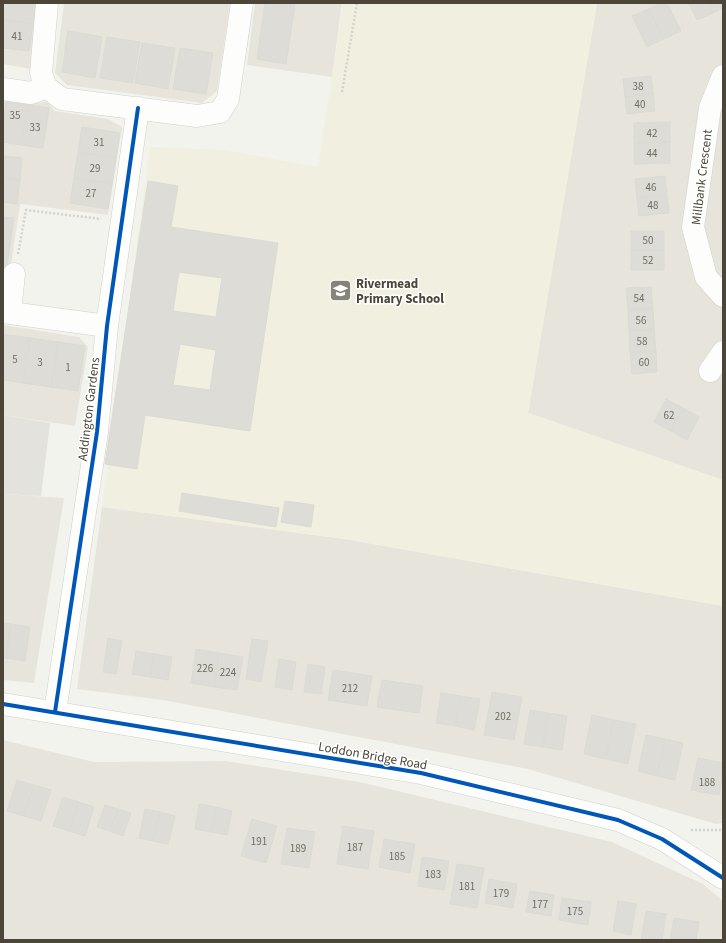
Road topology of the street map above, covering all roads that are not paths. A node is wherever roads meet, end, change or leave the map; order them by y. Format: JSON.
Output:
{"nodes":[{"id":1,"x":47,"y":3,"type":"edge"},
{"id":2,"x":242,"y":3,"type":"edge"},
{"id":3,"x":723,"y":76,"type":"edge"},
{"id":4,"x":46,"y":87,"type":"junction"},
{"id":5,"x":3,"y":89,"type":"edge"},
{"id":6,"x":138,"y":108,"type":"junction"},
{"id":7,"x":14,"y":274,"type":"road end"},
{"id":8,"x":723,"y":296,"type":"edge"},
{"id":9,"x":6,"y":312,"type":"edge"},
{"id":10,"x":107,"y":326,"type":"junction"},
{"id":11,"x":723,"y":352,"type":"edge"},
{"id":12,"x":710,"y":371,"type":"dead end"},
{"id":13,"x":3,"y":704,"type":"edge"},
{"id":14,"x":54,"y":712,"type":"junction"},
{"id":15,"x":723,"y":878,"type":"edge"}],
"edges":[{"from":1,"to":4,"type":"street"},
{"from":2,"to":6,"type":"street"},
{"from":3,"to":8,"type":"street","name":"Millbank Crescent"},
{"from":4,"to":5,"type":"street"},
{"from":4,"to":6,"type":"street"},
{"from":6,"to":10,"type":"street","name":"Addington Gardens"},
{"from":7,"to":9,"type":"street"},
{"from":9,"to":10,"type":"street"},
{"from":10,"to":14,"type":"street","name":"Addington Gardens"},
{"from":11,"to":12,"type":"street"},
{"from":13,"to":14,"type":"street","name":"Loddon Bridge Road"},
{"from":14,"to":15,"type":"street","name":"Loddon Bridge Road"}]}
